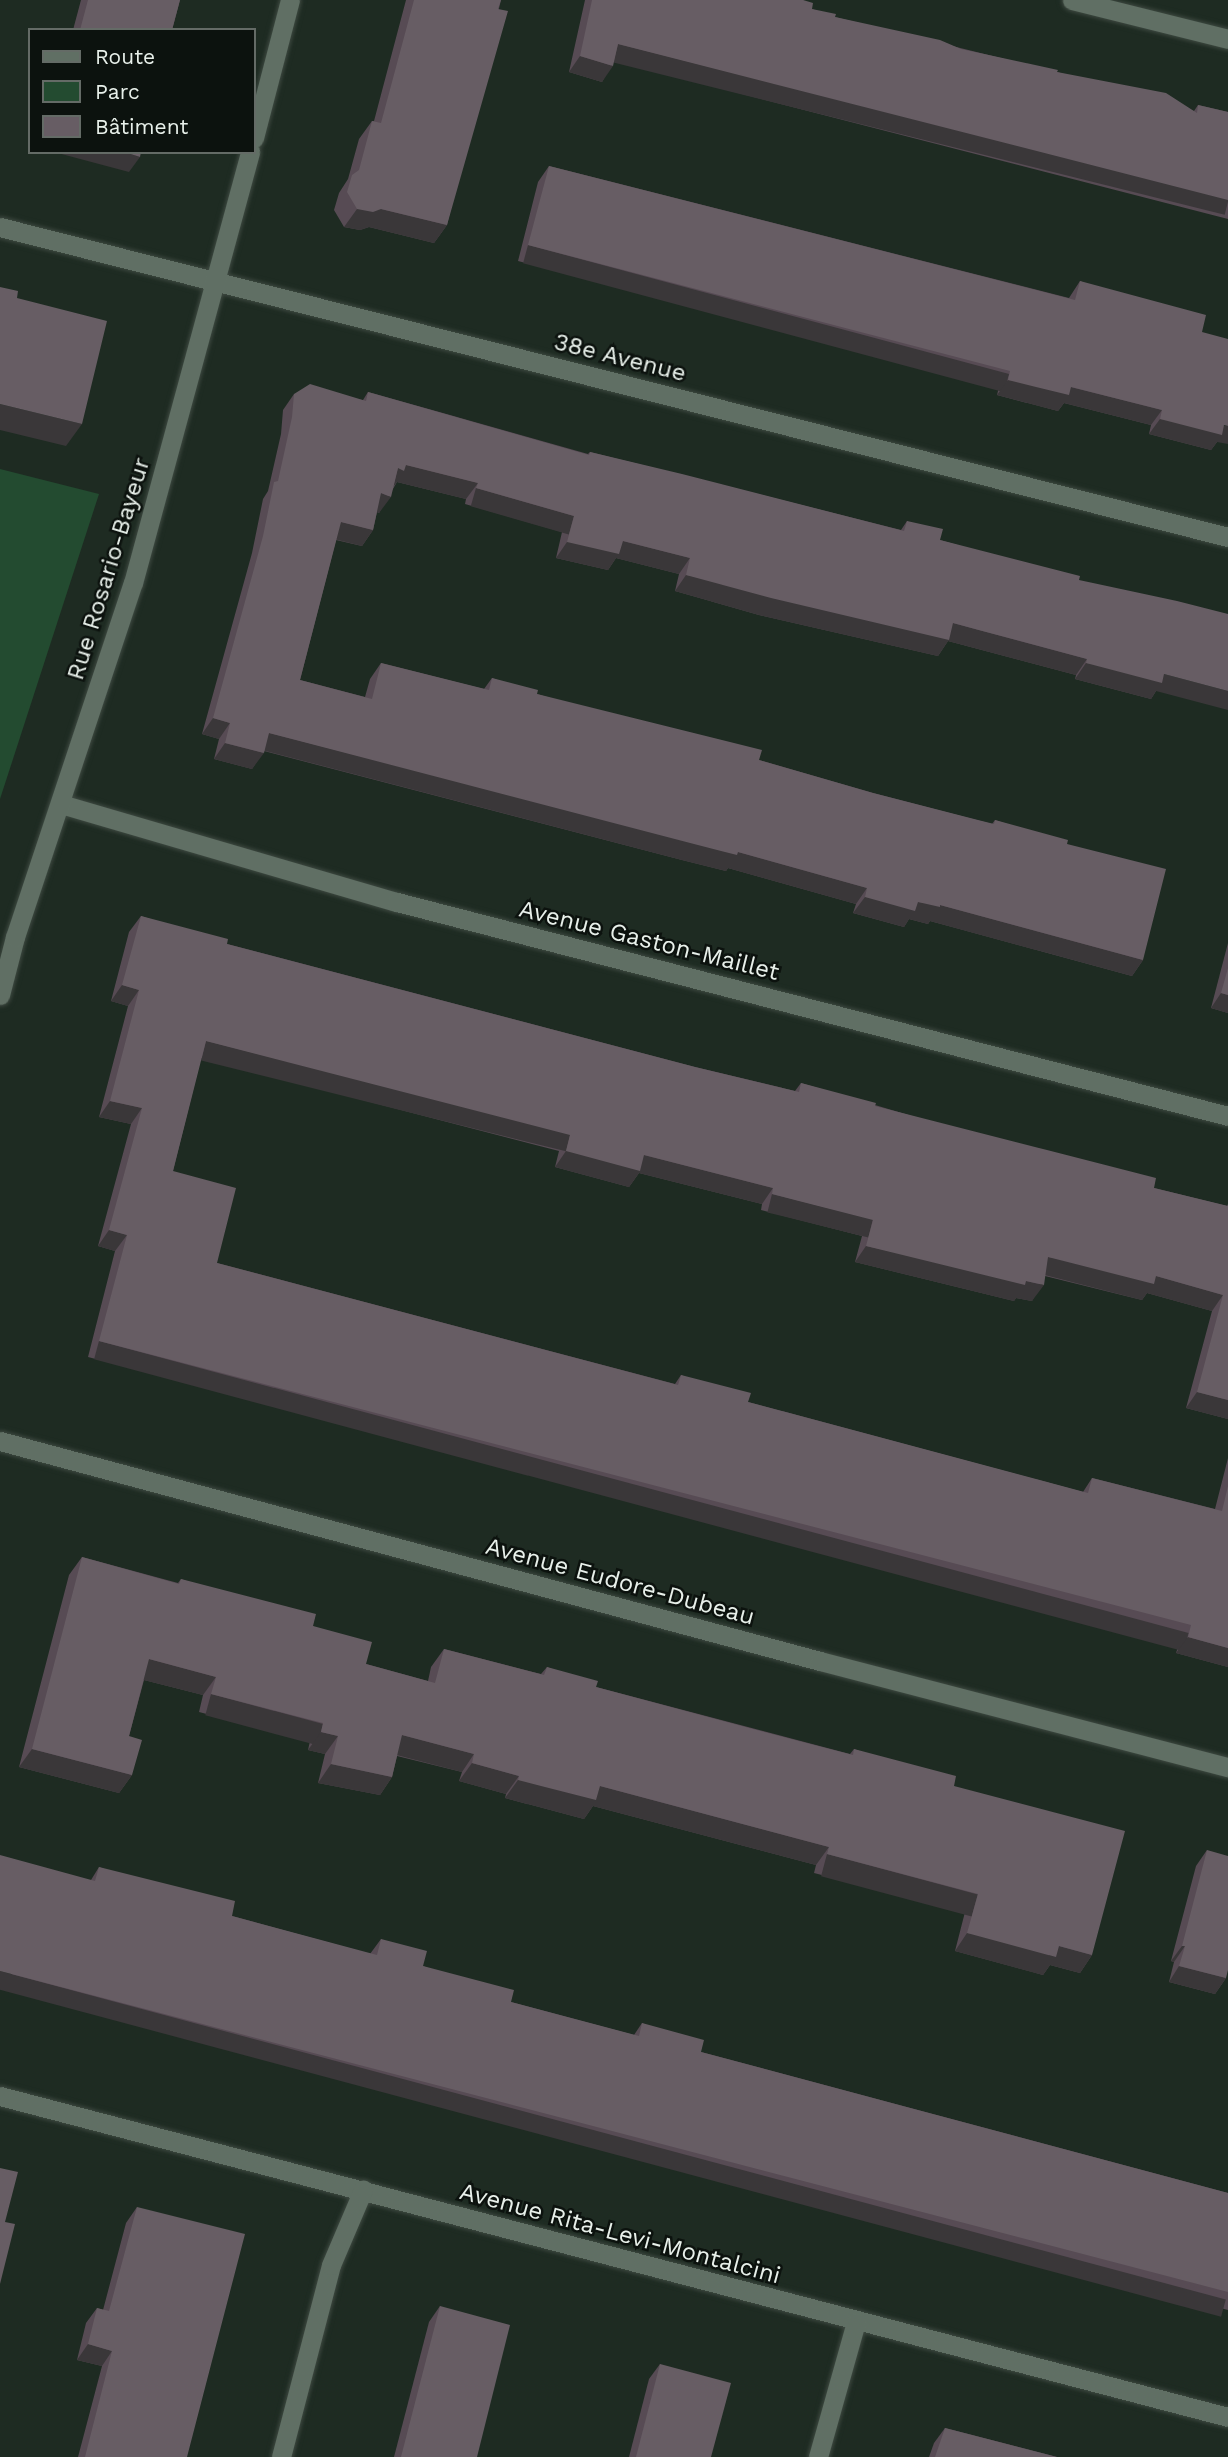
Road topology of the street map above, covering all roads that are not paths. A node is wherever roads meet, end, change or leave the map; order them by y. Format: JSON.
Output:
{"nodes":[{"id":1,"x":290,"y":0,"type":"edge"},
{"id":2,"x":1072,"y":0,"type":"edge"},
{"id":3,"x":1228,"y":39,"type":"edge"},
{"id":4,"x":256,"y":130,"type":"edge"},
{"id":5,"x":249,"y":154,"type":"edge"},
{"id":6,"x":0,"y":228,"type":"edge"},
{"id":7,"x":216,"y":281,"type":"junction"},
{"id":8,"x":1228,"y":537,"type":"edge"},
{"id":9,"x":61,"y":804,"type":"junction"},
{"id":10,"x":0,"y":995,"type":"edge"},
{"id":11,"x":1228,"y":1116,"type":"edge"},
{"id":12,"x":0,"y":1441,"type":"edge"},
{"id":13,"x":1228,"y":1767,"type":"edge"},
{"id":14,"x":0,"y":2096,"type":"edge"},
{"id":15,"x":363,"y":2190,"type":"junction"},
{"id":16,"x":856,"y":2322,"type":"junction"},
{"id":17,"x":1228,"y":2417,"type":"edge"},
{"id":18,"x":281,"y":2457,"type":"edge"},
{"id":19,"x":818,"y":2457,"type":"edge"}],
"edges":[{"from":1,"to":4,"type":"street"},
{"from":2,"to":3,"type":"street"},
{"from":5,"to":7,"type":"street","name":"Rue Rosario-Bayeur"},
{"from":6,"to":7,"type":"street","name":"38e Avenue"},
{"from":7,"to":8,"type":"street","name":"38e Avenue"},
{"from":7,"to":9,"type":"street","name":"Rue Rosario-Bayeur"},
{"from":9,"to":10,"type":"street","name":"Rue Rosario-Bayeur"},
{"from":9,"to":11,"type":"street","name":"Avenue Gaston-Maillet"},
{"from":12,"to":13,"type":"street","name":"Avenue Eudore-Dubeau"},
{"from":14,"to":15,"type":"street","name":"Avenue Rita-Levi-Montalcini"},
{"from":15,"to":16,"type":"street","name":"Avenue Rita-Levi-Montalcini"},
{"from":15,"to":18,"type":"street"},
{"from":16,"to":17,"type":"street","name":"Avenue Rita-Levi-Montalcini"},
{"from":16,"to":19,"type":"street"}]}
